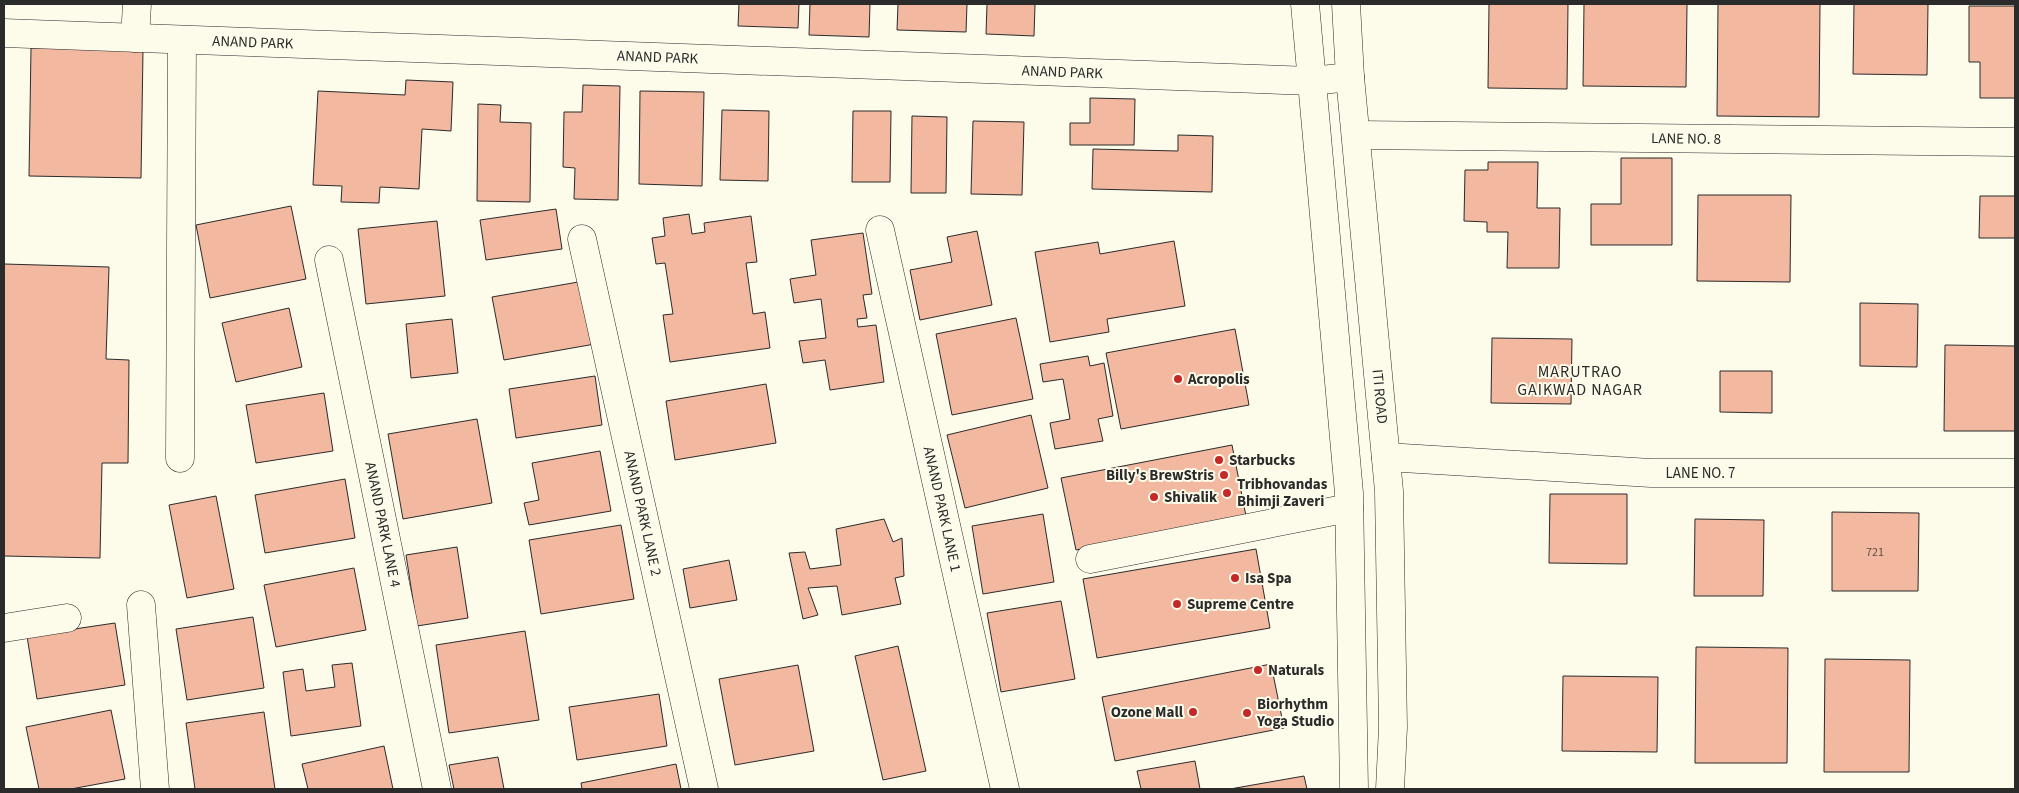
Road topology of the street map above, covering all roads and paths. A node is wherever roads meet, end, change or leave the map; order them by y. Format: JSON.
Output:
{"nodes":[{"id":1,"x":137,"y":4,"type":"edge"},
{"id":2,"x":1305,"y":4,"type":"edge"},
{"id":3,"x":1346,"y":4,"type":"edge"},
{"id":4,"x":4,"y":34,"type":"edge"},
{"id":5,"x":136,"y":38,"type":"junction"},
{"id":6,"x":182,"y":40,"type":"junction"},
{"id":7,"x":1350,"y":77,"type":"junction"},
{"id":8,"x":1311,"y":80,"type":"junction"},
{"id":9,"x":1357,"y":135,"type":"junction"},
{"id":10,"x":2015,"y":142,"type":"edge"},
{"id":11,"x":880,"y":230,"type":"dead end"},
{"id":12,"x":582,"y":239,"type":"dead end"},
{"id":13,"x":329,"y":260,"type":"dead end"},
{"id":14,"x":1386,"y":457,"type":"junction"},
{"id":15,"x":180,"y":458,"type":"dead end"},
{"id":16,"x":2015,"y":473,"type":"edge"},
{"id":17,"x":1349,"y":508,"type":"junction"},
{"id":18,"x":1090,"y":559,"type":"dead end"},
{"id":19,"x":141,"y":605,"type":"dead end"},
{"id":20,"x":68,"y":618,"type":"dead end"},
{"id":21,"x":4,"y":628,"type":"edge"},
{"id":22,"x":155,"y":789,"type":"edge"},
{"id":23,"x":436,"y":789,"type":"edge"},
{"id":24,"x":704,"y":789,"type":"edge"},
{"id":25,"x":1005,"y":789,"type":"edge"},
{"id":26,"x":1354,"y":789,"type":"edge"},
{"id":27,"x":1390,"y":789,"type":"edge"}],
"edges":[{"from":1,"to":5,"type":"street"},
{"from":2,"to":8,"type":"street"},
{"from":3,"to":7,"type":"street","name":"ITI ROAD"},
{"from":4,"to":5,"type":"street","name":"ANAND PARK"},
{"from":5,"to":6,"type":"street","name":"ANAND PARK"},
{"from":6,"to":8,"type":"street","name":"ANAND PARK"},
{"from":6,"to":15,"type":"street"},
{"from":7,"to":8,"type":"street","name":"ANAND PARK"},
{"from":7,"to":9,"type":"street","name":"ITI ROAD"},
{"from":8,"to":17,"type":"street"},
{"from":9,"to":10,"type":"street","name":"LANE NO. 8"},
{"from":9,"to":14,"type":"street","name":"ITI ROAD"},
{"from":11,"to":25,"type":"street","name":"ANAND PARK LANE 1"},
{"from":12,"to":24,"type":"street","name":"ANAND PARK LANE 2"},
{"from":13,"to":23,"type":"street","name":"ANAND PARK LANE 4"},
{"from":14,"to":16,"type":"street","name":"LANE NO. 7"},
{"from":14,"to":27,"type":"street","name":"ITI ROAD"},
{"from":17,"to":18,"type":"street"},
{"from":17,"to":26,"type":"street"},
{"from":19,"to":22,"type":"street"},
{"from":20,"to":21,"type":"street"}]}
